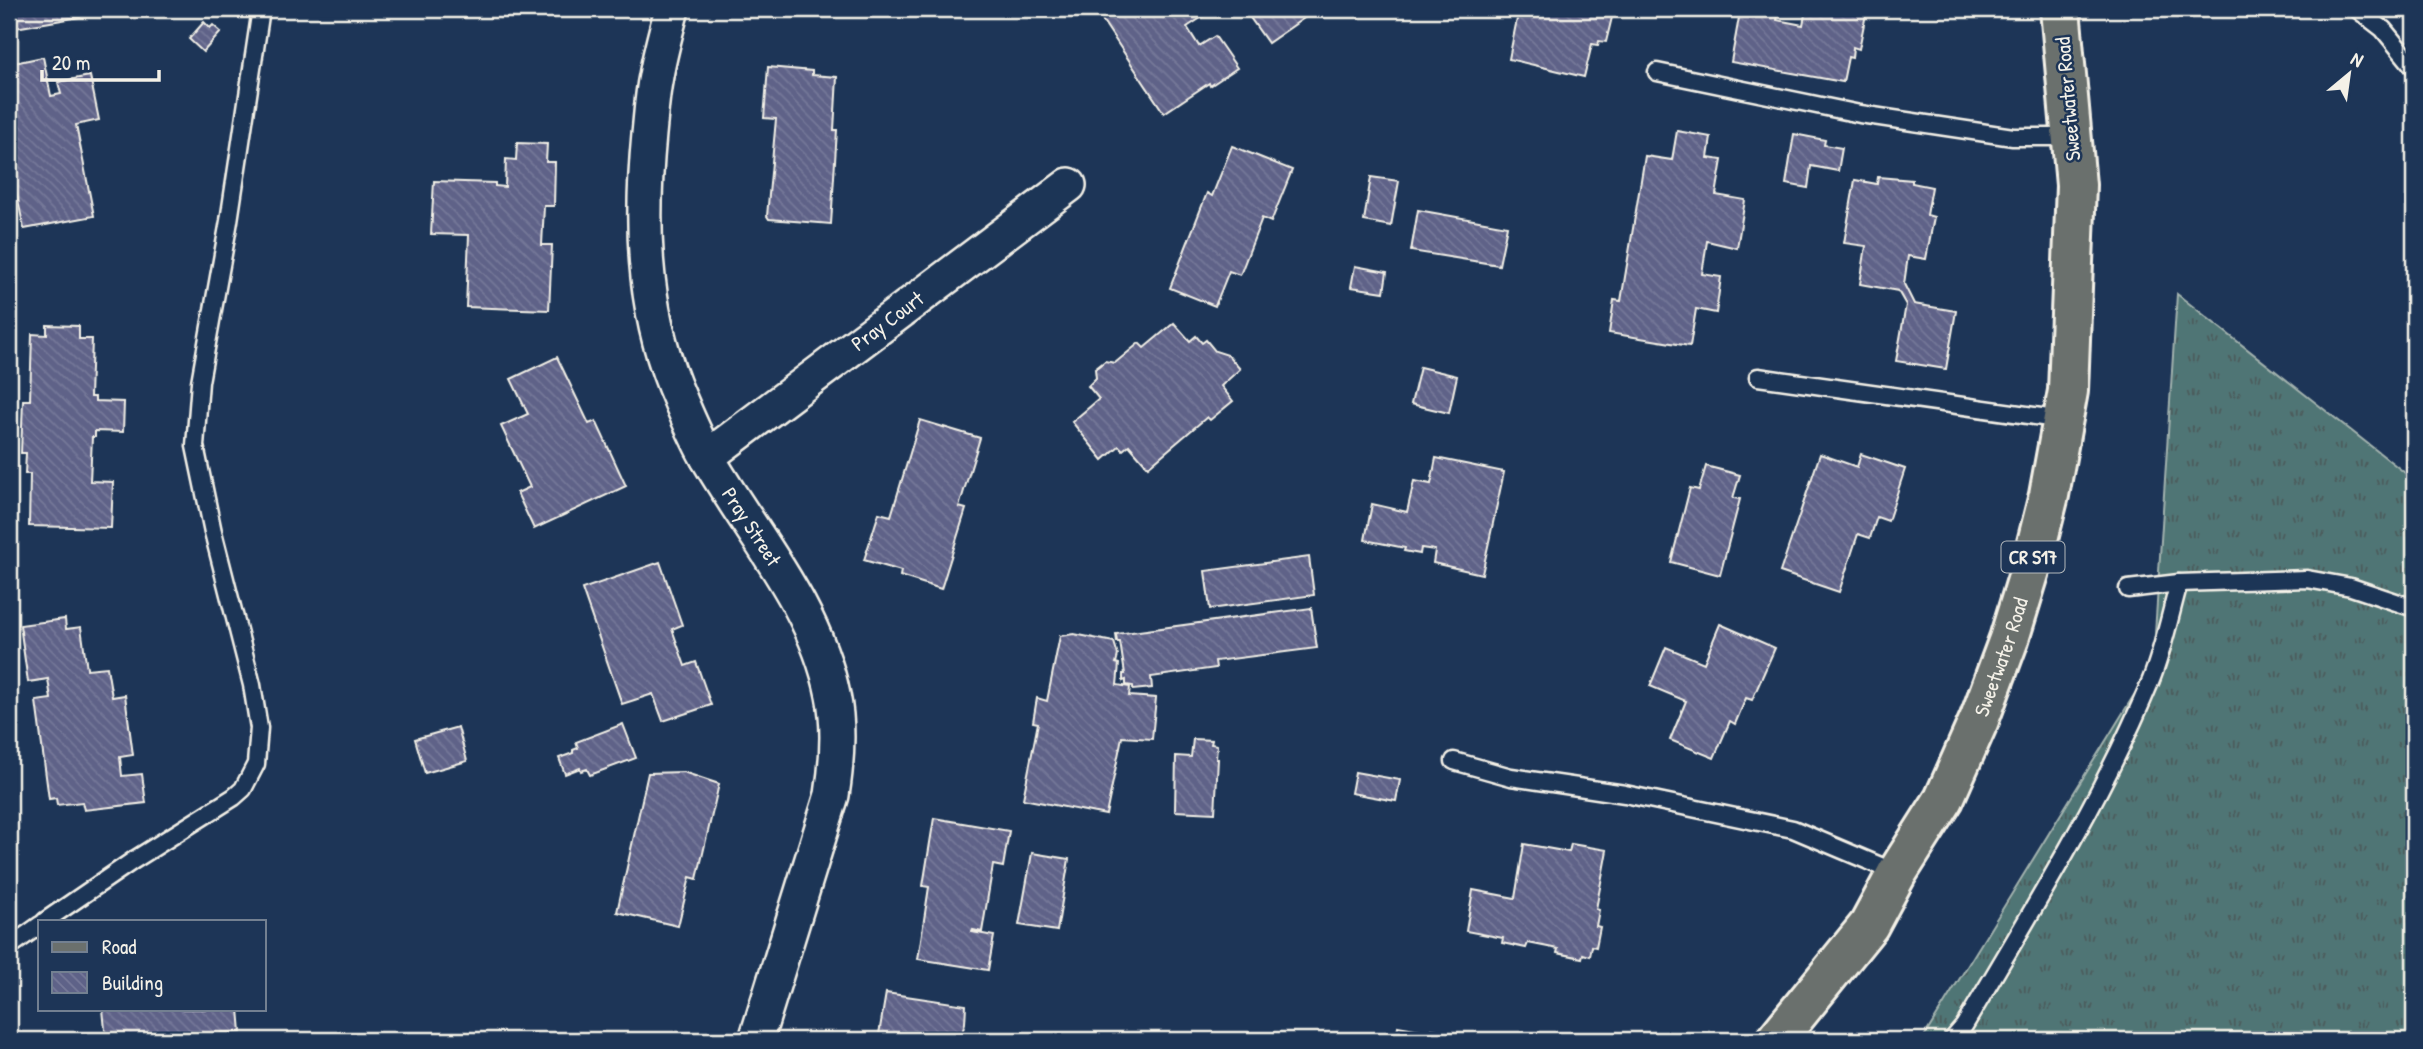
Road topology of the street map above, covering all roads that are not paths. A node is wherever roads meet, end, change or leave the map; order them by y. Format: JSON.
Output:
{"nodes":[{"id":1,"x":261,"y":9,"type":"edge"},
{"id":2,"x":672,"y":9,"type":"edge"},
{"id":3,"x":2060,"y":9,"type":"edge"},
{"id":4,"x":2357,"y":9,"type":"edge"},
{"id":5,"x":2414,"y":67,"type":"edge"},
{"id":6,"x":1657,"y":72,"type":"dead end"},
{"id":7,"x":2072,"y":137,"type":"junction"},
{"id":8,"x":1069,"y":185,"type":"dead end"},
{"id":9,"x":1758,"y":377,"type":"dead end"},
{"id":10,"x":2063,"y":420,"type":"junction"},
{"id":11,"x":707,"y":457,"type":"junction"},
{"id":12,"x":2179,"y":583,"type":"junction"},
{"id":13,"x":2128,"y":589,"type":"dead end"},
{"id":14,"x":2414,"y":608,"type":"edge"},
{"id":15,"x":1454,"y":761,"type":"dead end"},
{"id":16,"x":1897,"y":873,"type":"junction"},
{"id":17,"x":46,"y":920,"type":"edge"},
{"id":18,"x":38,"y":926,"type":"edge"},
{"id":19,"x":9,"y":947,"type":"edge"},
{"id":20,"x":756,"y":1040,"type":"edge"},
{"id":21,"x":1776,"y":1040,"type":"edge"},
{"id":22,"x":1952,"y":1040,"type":"edge"}],
"edges":[{"from":1,"to":17,"type":"lane"},
{"from":2,"to":11,"type":"street","name":"Pray Street"},
{"from":3,"to":7,"type":"main road","name":"Sweetwater Road","number":"CR S17"},
{"from":4,"to":5,"type":"lane"},
{"from":6,"to":7,"type":"lane"},
{"from":7,"to":10,"type":"main road","name":"Sweetwater Road","number":"CR S17"},
{"from":8,"to":11,"type":"street","name":"Pray Court"},
{"from":9,"to":10,"type":"lane"},
{"from":10,"to":16,"type":"main road","name":"Sweetwater Road","number":"CR S17"},
{"from":11,"to":20,"type":"street","name":"Pray Street"},
{"from":12,"to":13,"type":"lane"},
{"from":12,"to":14,"type":"lane"},
{"from":12,"to":22,"type":"lane"},
{"from":15,"to":16,"type":"lane"},
{"from":16,"to":21,"type":"main road","name":"Sweetwater Road","number":"CR S17"},
{"from":18,"to":19,"type":"lane"}]}
